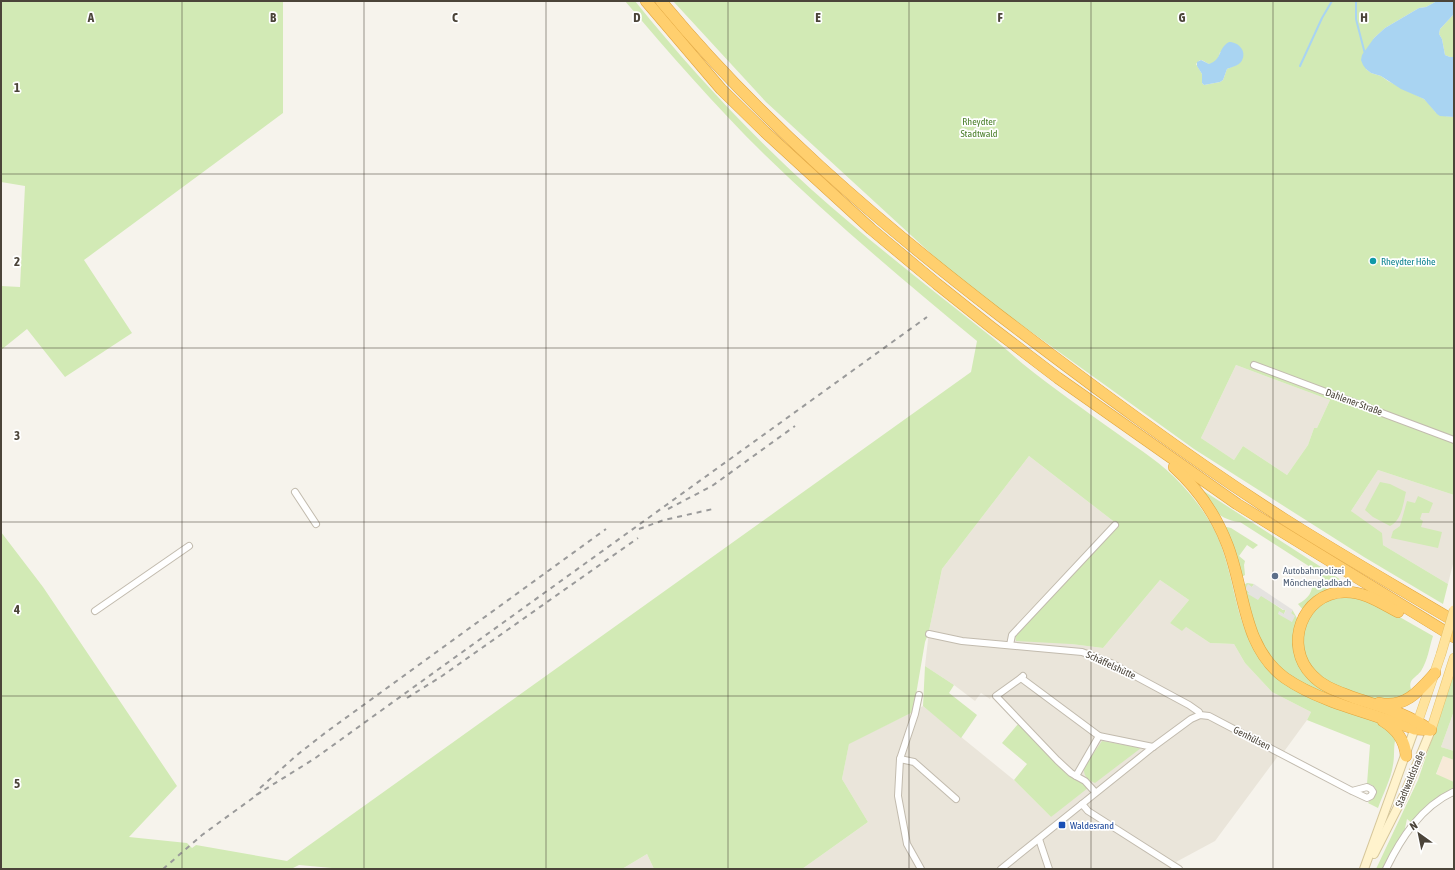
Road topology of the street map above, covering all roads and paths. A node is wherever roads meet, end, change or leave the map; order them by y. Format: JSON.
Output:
{"nodes":[{"id":1,"x":646,"y":1,"type":"edge"},
{"id":2,"x":661,"y":1,"type":"edge"},
{"id":3,"x":1254,"y":365,"type":"dead end"},
{"id":4,"x":1127,"y":427,"type":"junction"},
{"id":5,"x":1454,"y":440,"type":"edge"},
{"id":6,"x":295,"y":492,"type":"dead end"},
{"id":7,"x":316,"y":524,"type":"dead end"},
{"id":8,"x":1115,"y":525,"type":"dead end"},
{"id":9,"x":189,"y":546,"type":"dead end"},
{"id":10,"x":1454,"y":610,"type":"edge"},
{"id":11,"x":95,"y":611,"type":"dead end"},
{"id":12,"x":1454,"y":621,"type":"edge"},
{"id":13,"x":1435,"y":627,"type":"junction"},
{"id":14,"x":929,"y":634,"type":"dead end"},
{"id":15,"x":1454,"y":637,"type":"edge"},
{"id":16,"x":1010,"y":645,"type":"junction"},
{"id":17,"x":1454,"y":659,"type":"edge"},
{"id":18,"x":1435,"y":673,"type":"junction"},
{"id":19,"x":1342,"y":693,"type":"junction"},
{"id":20,"x":919,"y":695,"type":"dead end"},
{"id":21,"x":1360,"y":711,"type":"junction"},
{"id":22,"x":1200,"y":715,"type":"junction"},
{"id":23,"x":1416,"y":725,"type":"junction"},
{"id":24,"x":1431,"y":730,"type":"junction"},
{"id":25,"x":1100,"y":736,"type":"junction"},
{"id":26,"x":1153,"y":747,"type":"junction"},
{"id":27,"x":1406,"y":756,"type":"junction"},
{"id":28,"x":900,"y":759,"type":"junction"},
{"id":29,"x":1076,"y":776,"type":"junction"},
{"id":30,"x":1352,"y":791,"type":"dead end"},
{"id":31,"x":1095,"y":792,"type":"junction"},
{"id":32,"x":1454,"y":793,"type":"edge"},
{"id":33,"x":956,"y":799,"type":"dead end"},
{"id":34,"x":1082,"y":804,"type":"junction"},
{"id":35,"x":1039,"y":839,"type":"junction"},
{"id":36,"x":921,"y":869,"type":"edge"},
{"id":37,"x":1001,"y":869,"type":"edge"},
{"id":38,"x":1049,"y":869,"type":"edge"},
{"id":39,"x":1179,"y":869,"type":"edge"},
{"id":40,"x":1365,"y":869,"type":"edge"},
{"id":41,"x":1386,"y":869,"type":"edge"}],
"edges":[{"from":1,"to":4,"type":"highway"},
{"from":2,"to":12,"type":"highway"},
{"from":3,"to":5,"type":"street","name":"Dahlener Straße"},
{"from":4,"to":13,"type":"highway"},
{"from":4,"to":21,"type":"highway"},
{"from":6,"to":7,"type":"street"},
{"from":8,"to":16,"type":"street"},
{"from":9,"to":11,"type":"street"},
{"from":10,"to":18,"type":"main road","bridge":true},
{"from":13,"to":15,"type":"highway"},
{"from":13,"to":19,"type":"highway"},
{"from":14,"to":16,"type":"street","name":"Schäffelshütte"},
{"from":16,"to":22,"type":"street","name":"Schäffelshütte"},
{"from":17,"to":24,"type":"main road"},
{"from":18,"to":19,"type":"highway"},
{"from":18,"to":23,"type":"main road"},
{"from":19,"to":23,"type":"highway"},
{"from":20,"to":28,"type":"street"},
{"from":21,"to":23,"type":"highway"},
{"from":21,"to":27,"type":"highway"},
{"from":22,"to":26,"type":"street"},
{"from":22,"to":30,"type":"street","name":"Genhülsen"},
{"from":23,"to":24,"type":"highway"},
{"from":23,"to":27,"type":"main road","name":"Stadtwaldstraße"},
{"from":24,"to":40,"type":"main road","name":"Stadtwaldstraße"},
{"from":25,"to":26,"type":"street"},
{"from":25,"to":29,"type":"street"},
{"from":25,"to":29,"type":"street"},
{"from":26,"to":31,"type":"street"},
{"from":27,"to":40,"type":"main road","name":"Stadtwaldstraße"},
{"from":28,"to":33,"type":"street"},
{"from":28,"to":36,"type":"street"},
{"from":29,"to":31,"type":"street"},
{"from":31,"to":34,"type":"street"},
{"from":32,"to":41,"type":"street"},
{"from":34,"to":35,"type":"street"},
{"from":34,"to":39,"type":"street"},
{"from":35,"to":37,"type":"street"},
{"from":35,"to":38,"type":"street"}]}
